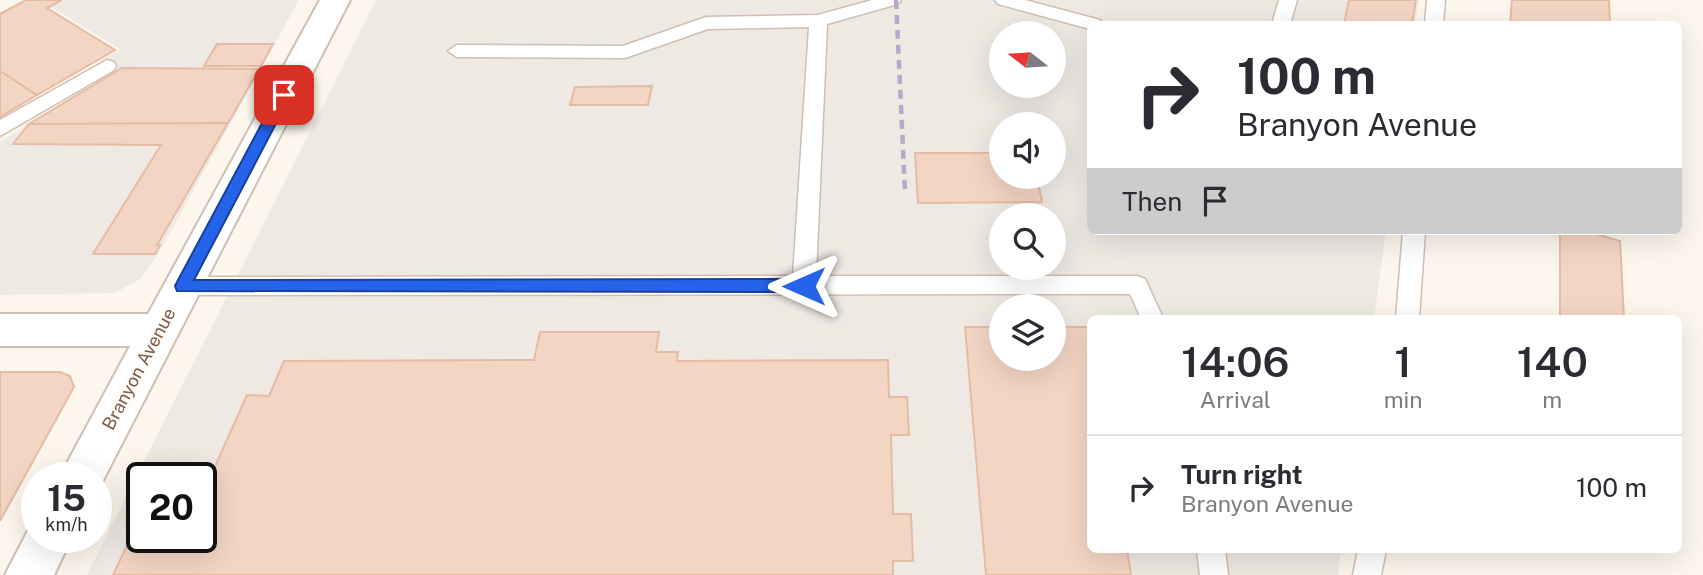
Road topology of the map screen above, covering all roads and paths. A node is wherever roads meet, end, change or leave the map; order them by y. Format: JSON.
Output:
{"nodes":[{"id":1,"x":335,"y":0,"type":"edge"},
{"id":2,"x":892,"y":0,"type":"edge"},
{"id":3,"x":1004,"y":0,"type":"edge"},
{"id":4,"x":1288,"y":0,"type":"edge"},
{"id":5,"x":1436,"y":0,"type":"edge"},
{"id":6,"x":818,"y":21,"type":"junction"},
{"id":7,"x":1281,"y":21,"type":"edge"},
{"id":8,"x":1434,"y":21,"type":"edge"},
{"id":9,"x":1087,"y":22,"type":"edge"},
{"id":10,"x":457,"y":51,"type":"dead end"},
{"id":11,"x":107,"y":66,"type":"dead end"},
{"id":12,"x":0,"y":129,"type":"edge"},
{"id":13,"x":1414,"y":235,"type":"edge"},
{"id":14,"x":183,"y":286,"type":"junction"},
{"id":15,"x":804,"y":286,"type":"junction"},
{"id":16,"x":1151,"y":315,"type":"edge"},
{"id":17,"x":1408,"y":315,"type":"edge"},
{"id":18,"x":0,"y":330,"type":"edge"},
{"id":19,"x":159,"y":330,"type":"junction"},
{"id":20,"x":89,"y":462,"type":"edge"},
{"id":21,"x":41,"y":553,"type":"edge"},
{"id":22,"x":1211,"y":553,"type":"edge"},
{"id":23,"x":1371,"y":553,"type":"edge"},
{"id":24,"x":29,"y":575,"type":"edge"},
{"id":25,"x":1213,"y":575,"type":"edge"},
{"id":26,"x":1367,"y":575,"type":"edge"}],
"edges":[{"from":1,"to":14,"type":"street","name":"Branyon Avenue"},
{"from":2,"to":6,"type":"lane"},
{"from":3,"to":9,"type":"lane"},
{"from":4,"to":7,"type":"lane"},
{"from":5,"to":8,"type":"lane"},
{"from":6,"to":10,"type":"lane"},
{"from":6,"to":15,"type":"lane"},
{"from":11,"to":12,"type":"lane"},
{"from":13,"to":17,"type":"lane"},
{"from":14,"to":15,"type":"lane"},
{"from":14,"to":19,"type":"street","name":"Branyon Avenue"},
{"from":15,"to":16,"type":"lane"},
{"from":18,"to":19,"type":"street"},
{"from":19,"to":20,"type":"street","name":"Branyon Avenue"},
{"from":21,"to":24,"type":"street"},
{"from":22,"to":25,"type":"lane"},
{"from":23,"to":26,"type":"lane"}]}
